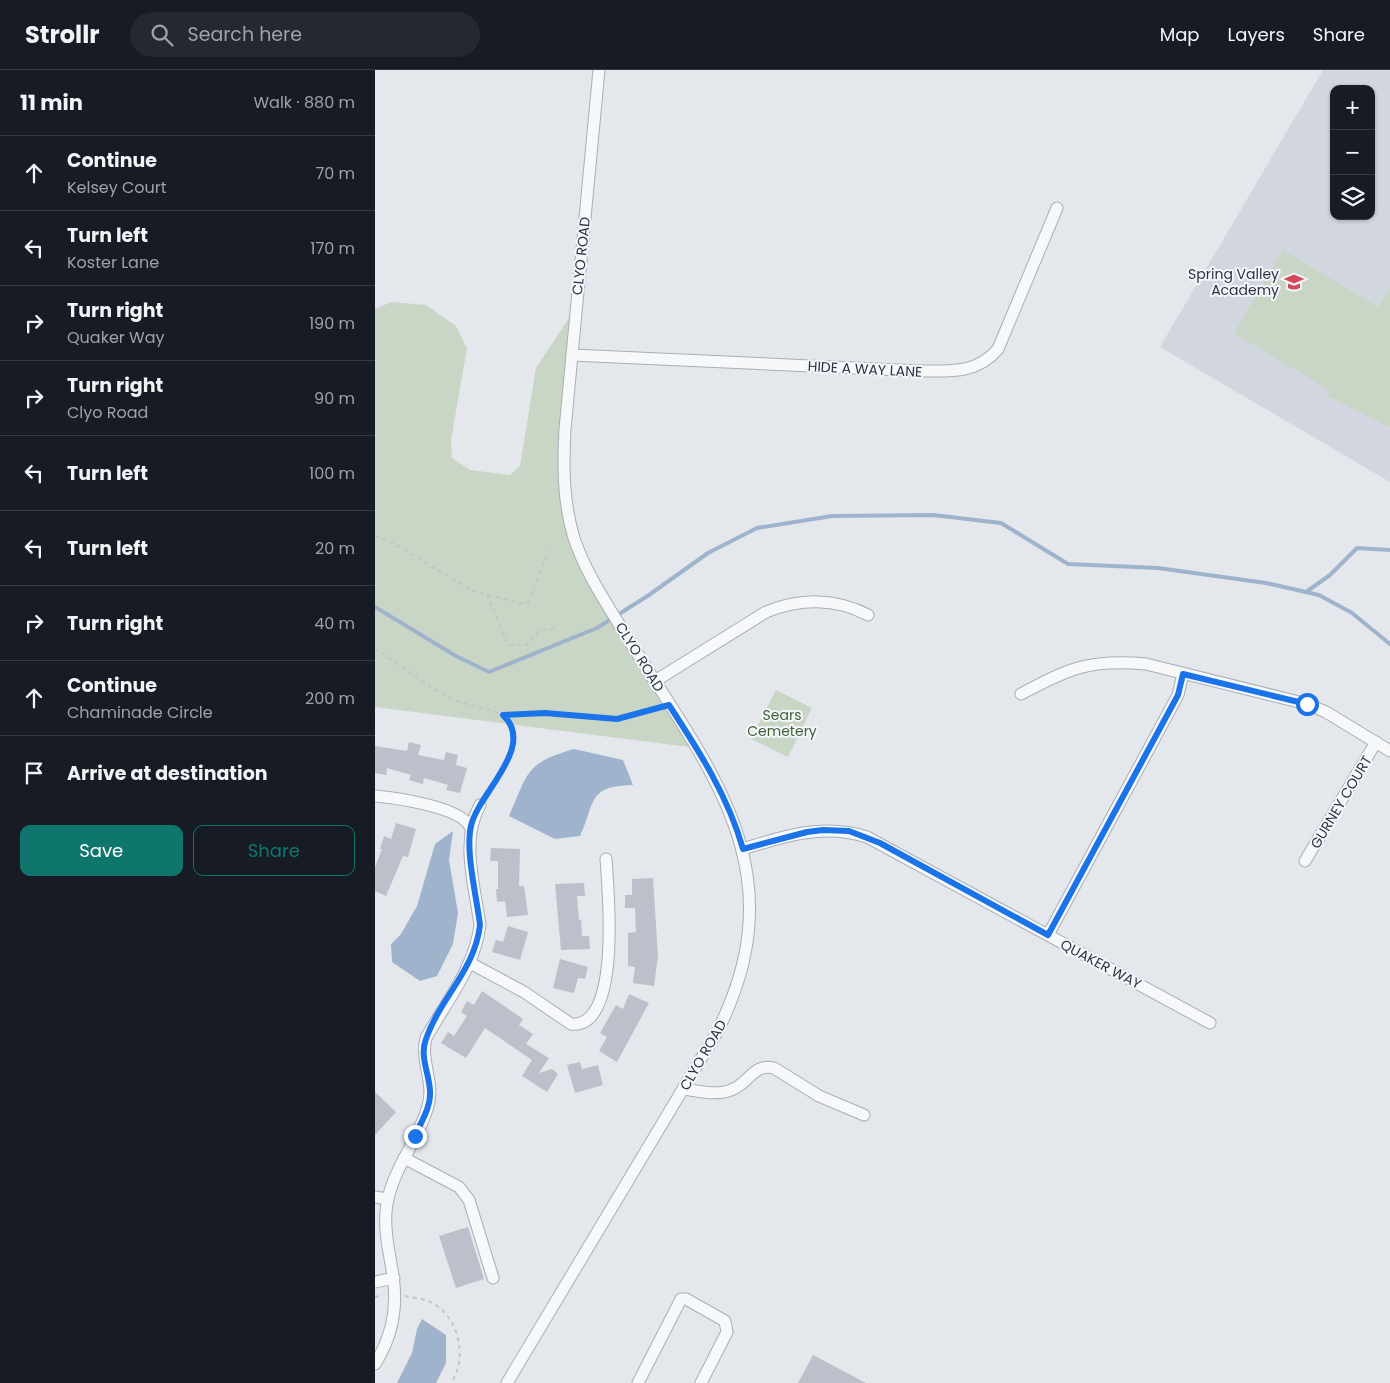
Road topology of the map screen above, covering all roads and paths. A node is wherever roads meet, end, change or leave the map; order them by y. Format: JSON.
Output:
{"nodes":[{"id":1,"x":599,"y":70,"type":"edge"},
{"id":2,"x":1057,"y":208,"type":"dead end"},
{"id":3,"x":572,"y":356,"type":"junction"},
{"id":4,"x":375,"y":536,"type":"edge"},
{"id":5,"x":549,"y":550,"type":"dead end"},
{"id":6,"x":487,"y":594,"type":"junction"},
{"id":7,"x":869,"y":615,"type":"dead end"},
{"id":8,"x":558,"y":628,"type":"dead end"},
{"id":9,"x":375,"y":649,"type":"edge"},
{"id":10,"x":1183,"y":674,"type":"junction"},
{"id":11,"x":655,"y":681,"type":"junction"},
{"id":12,"x":1021,"y":694,"type":"dead end"},
{"id":13,"x":669,"y":705,"type":"junction"},
{"id":14,"x":503,"y":715,"type":"junction"},
{"id":15,"x":1376,"y":742,"type":"junction"},
{"id":16,"x":1390,"y":751,"type":"edge"},
{"id":17,"x":375,"y":796,"type":"edge"},
{"id":18,"x":480,"y":804,"type":"joint"},
{"id":19,"x":471,"y":827,"type":"junction"},
{"id":20,"x":743,"y":849,"type":"junction"},
{"id":21,"x":606,"y":859,"type":"dead end"},
{"id":22,"x":1305,"y":861,"type":"dead end"},
{"id":23,"x":1048,"y":935,"type":"junction"},
{"id":24,"x":470,"y":963,"type":"junction"},
{"id":25,"x":1210,"y":1023,"type":"dead end"},
{"id":26,"x":684,"y":1089,"type":"junction"},
{"id":27,"x":864,"y":1116,"type":"dead end"},
{"id":28,"x":404,"y":1158,"type":"junction"},
{"id":29,"x":375,"y":1197,"type":"edge"},
{"id":30,"x":387,"y":1199,"type":"junction"},
{"id":31,"x":394,"y":1278,"type":"junction"},
{"id":32,"x":493,"y":1278,"type":"dead end"},
{"id":33,"x":375,"y":1282,"type":"edge"},
{"id":34,"x":395,"y":1296,"type":"junction"},
{"id":35,"x":375,"y":1364,"type":"edge"},
{"id":36,"x":451,"y":1383,"type":"edge"},
{"id":37,"x":507,"y":1383,"type":"edge"},
{"id":38,"x":638,"y":1383,"type":"edge"},
{"id":39,"x":701,"y":1383,"type":"edge"}],
"edges":[{"from":1,"to":3,"type":"street","name":"CLYO ROAD"},
{"from":2,"to":3,"type":"street","name":"HIDE A WAY LANE"},
{"from":3,"to":11,"type":"street","name":"CLYO ROAD"},
{"from":4,"to":6,"type":"path"},
{"from":5,"to":6,"type":"path"},
{"from":6,"to":8,"type":"path"},
{"from":7,"to":11,"type":"street"},
{"from":9,"to":14,"type":"path"},
{"from":10,"to":12,"type":"street"},
{"from":10,"to":15,"type":"street"},
{"from":10,"to":23,"type":"street"},
{"from":11,"to":13,"type":"street","name":"CLYO ROAD"},
{"from":13,"to":14,"type":"path"},
{"from":13,"to":20,"type":"street","name":"CLYO ROAD"},
{"from":14,"to":18,"type":"path"},
{"from":15,"to":16,"type":"street"},
{"from":15,"to":22,"type":"street","name":"GURNEY COURT"},
{"from":17,"to":19,"type":"street"},
{"from":18,"to":19,"type":"street"},
{"from":19,"to":24,"type":"street"},
{"from":20,"to":23,"type":"street","name":"QUAKER WAY"},
{"from":20,"to":26,"type":"street","name":"CLYO ROAD"},
{"from":21,"to":24,"type":"street"},
{"from":23,"to":25,"type":"street","name":"QUAKER WAY"},
{"from":24,"to":28,"type":"street"},
{"from":26,"to":27,"type":"street"},
{"from":26,"to":37,"type":"street","name":"CLYO ROAD"},
{"from":28,"to":30,"type":"street"},
{"from":28,"to":32,"type":"street"},
{"from":29,"to":30,"type":"street"},
{"from":30,"to":31,"type":"street"},
{"from":31,"to":33,"type":"street"},
{"from":31,"to":34,"type":"street"},
{"from":34,"to":35,"type":"street"},
{"from":34,"to":36,"type":"path"},
{"from":38,"to":39,"type":"street"}]}
